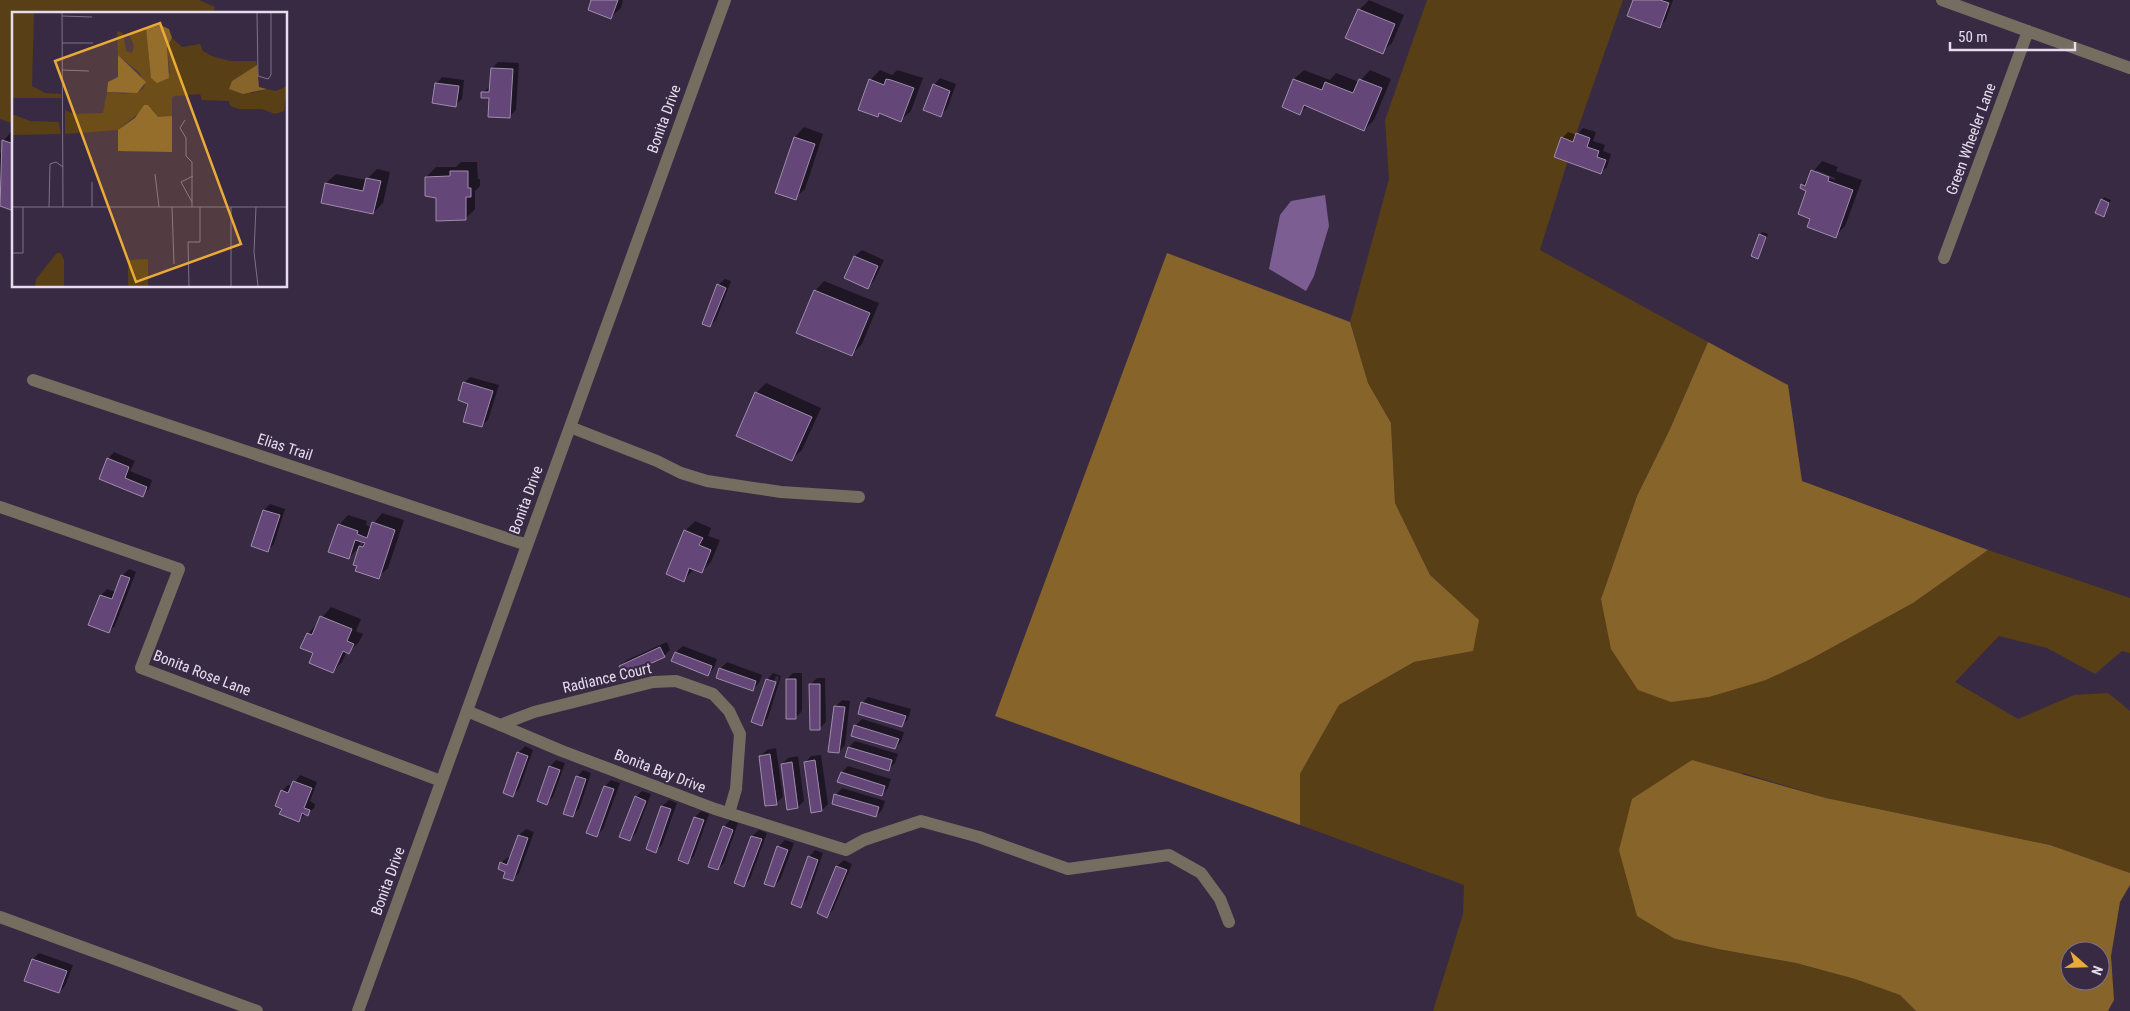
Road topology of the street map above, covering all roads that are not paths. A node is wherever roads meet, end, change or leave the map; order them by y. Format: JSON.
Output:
{"nodes":[{"id":1,"x":725,"y":0,"type":"edge"},
{"id":2,"x":1942,"y":0,"type":"edge"},
{"id":3,"x":2028,"y":31,"type":"junction"},
{"id":4,"x":2130,"y":68,"type":"edge"},
{"id":5,"x":1944,"y":258,"type":"dead end"},
{"id":6,"x":33,"y":380,"type":"dead end"},
{"id":7,"x":570,"y":427,"type":"junction"},
{"id":8,"x":859,"y":497,"type":"dead end"},
{"id":9,"x":0,"y":507,"type":"edge"},
{"id":10,"x":527,"y":545,"type":"junction"},
{"id":11,"x":467,"y":710,"type":"junction"},
{"id":12,"x":500,"y":725,"type":"junction"},
{"id":13,"x":441,"y":781,"type":"junction"},
{"id":14,"x":729,"y":813,"type":"junction"},
{"id":15,"x":0,"y":917,"type":"edge"},
{"id":16,"x":1229,"y":922,"type":"dead end"},
{"id":17,"x":257,"y":1011,"type":"edge"},
{"id":18,"x":358,"y":1011,"type":"edge"}],
"edges":[{"from":1,"to":7,"type":"street","name":"Bonita Drive"},
{"from":2,"to":3,"type":"street"},
{"from":3,"to":4,"type":"street"},
{"from":3,"to":5,"type":"street","name":"Green Wheeler Lane"},
{"from":6,"to":10,"type":"street","name":"Elias Trail"},
{"from":7,"to":8,"type":"street"},
{"from":7,"to":10,"type":"street","name":"Bonita Drive"},
{"from":9,"to":13,"type":"street","name":"Bonita Rose Lane"},
{"from":10,"to":11,"type":"street","name":"Bonita Drive"},
{"from":11,"to":12,"type":"street","name":"Bonita Bay Drive"},
{"from":11,"to":13,"type":"street","name":"Bonita Drive"},
{"from":12,"to":14,"type":"street","name":"Bonita Bay Drive"},
{"from":12,"to":14,"type":"street","name":"Radiance Court"},
{"from":13,"to":18,"type":"street","name":"Bonita Drive"},
{"from":14,"to":16,"type":"street","name":"Bonita Bay Drive"},
{"from":15,"to":17,"type":"street"}]}
